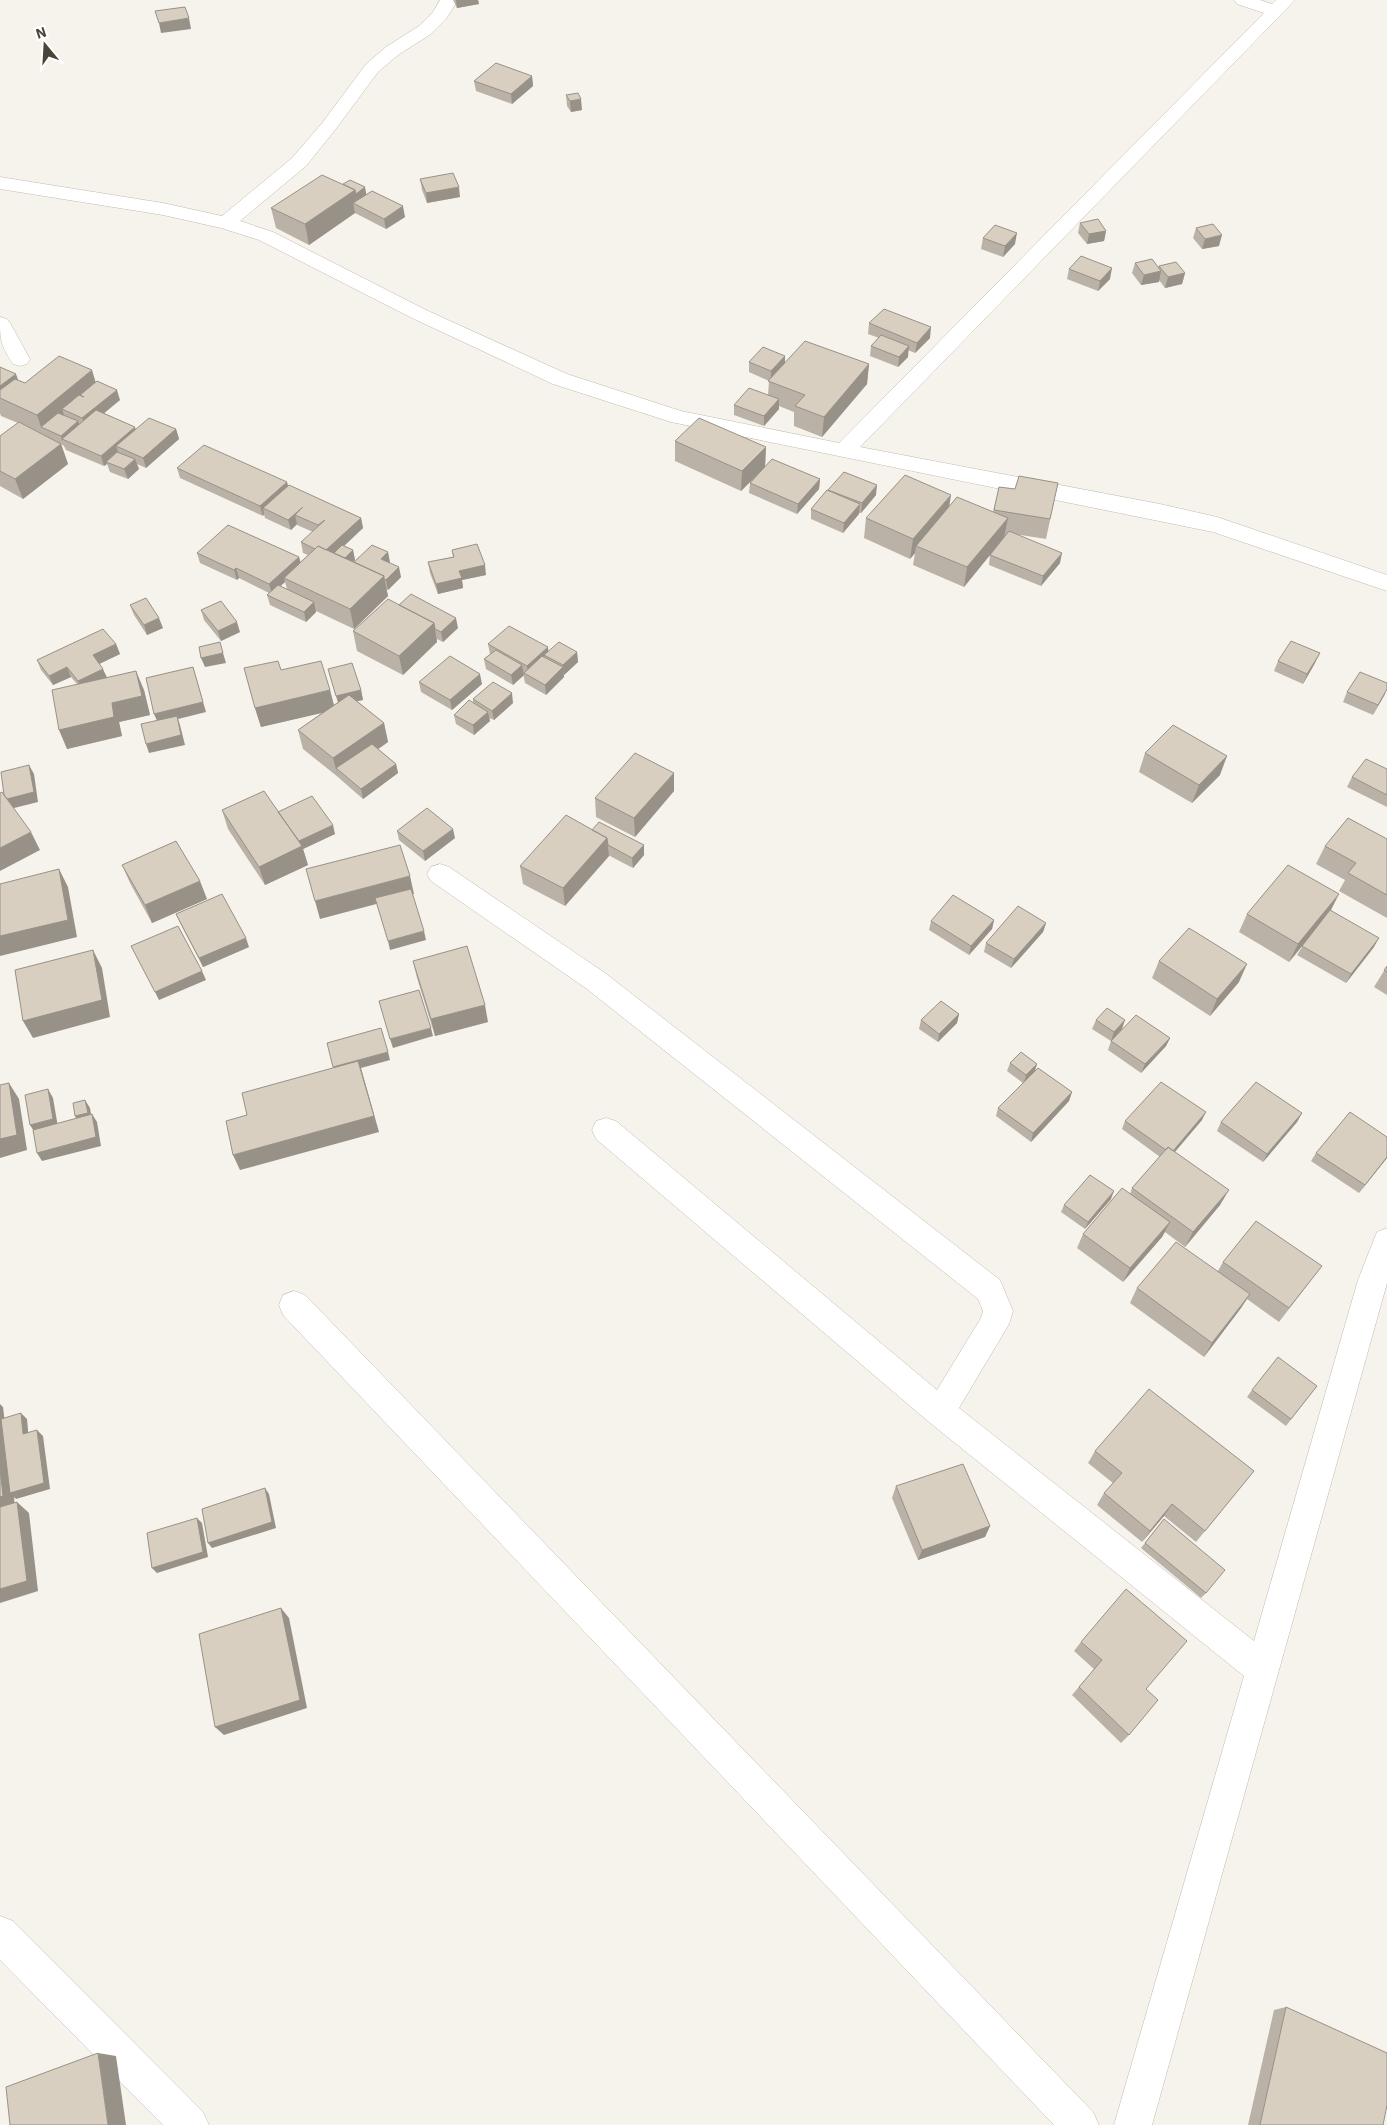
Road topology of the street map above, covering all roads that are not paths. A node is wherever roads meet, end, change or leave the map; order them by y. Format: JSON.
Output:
{"nodes":[{"id":1,"x":449,"y":0,"type":"edge"},
{"id":2,"x":1242,"y":0,"type":"edge"},
{"id":3,"x":1280,"y":5,"type":"edge"},
{"id":4,"x":0,"y":183,"type":"edge"},
{"id":5,"x":226,"y":223,"type":"junction"},
{"id":6,"x":0,"y":323,"type":"edge"},
{"id":7,"x":20,"y":359,"type":"dead end"},
{"id":8,"x":843,"y":451,"type":"junction"},
{"id":9,"x":1387,"y":583,"type":"edge"},
{"id":10,"x":440,"y":874,"type":"dead end"},
{"id":11,"x":606,"y":1130,"type":"dead end"},
{"id":12,"x":1387,"y":1241,"type":"edge"},
{"id":13,"x":294,"y":1305,"type":"dead end"},
{"id":14,"x":940,"y":1412,"type":"junction"},
{"id":15,"x":1263,"y":1670,"type":"junction"},
{"id":16,"x":0,"y":1934,"type":"edge"},
{"id":17,"x":190,"y":2125,"type":"edge"},
{"id":18,"x":1080,"y":2125,"type":"edge"},
{"id":19,"x":1133,"y":2125,"type":"edge"}],
"edges":[{"from":1,"to":5,"type":"street"},
{"from":2,"to":3,"type":"street"},
{"from":3,"to":8,"type":"street"},
{"from":4,"to":5,"type":"street"},
{"from":5,"to":8,"type":"street"},
{"from":6,"to":7,"type":"street"},
{"from":8,"to":9,"type":"street"},
{"from":10,"to":14,"type":"street"},
{"from":11,"to":14,"type":"street"},
{"from":12,"to":15,"type":"street"},
{"from":13,"to":18,"type":"street"},
{"from":14,"to":15,"type":"street"},
{"from":15,"to":19,"type":"street"},
{"from":16,"to":17,"type":"street"}]}
